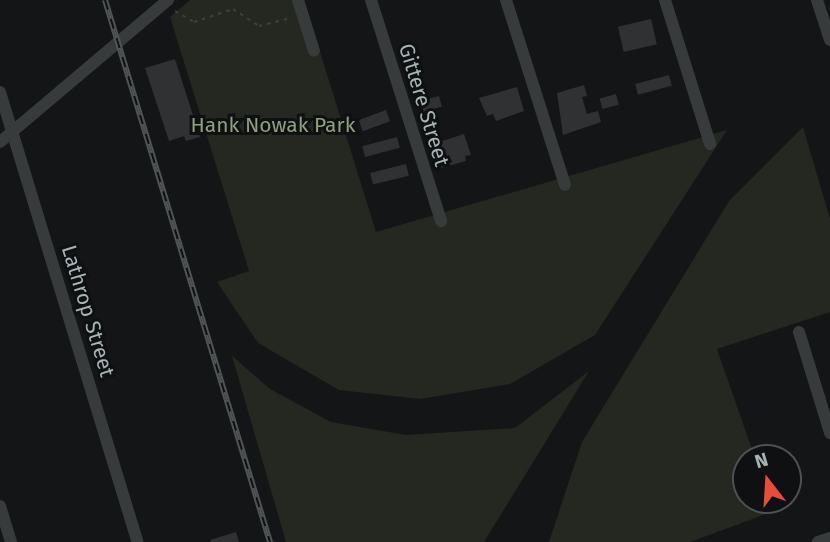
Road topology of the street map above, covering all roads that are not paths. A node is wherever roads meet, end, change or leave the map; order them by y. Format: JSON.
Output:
{"nodes":[{"id":1,"x":298,"y":0,"type":"edge"},
{"id":2,"x":371,"y":0,"type":"edge"},
{"id":3,"x":506,"y":0,"type":"edge"},
{"id":4,"x":665,"y":0,"type":"edge"},
{"id":5,"x":817,"y":0,"type":"edge"},
{"id":6,"x":172,"y":5,"type":"edge"},
{"id":7,"x":830,"y":40,"type":"edge"},
{"id":8,"x":314,"y":51,"type":"dead end"},
{"id":9,"x":0,"y":92,"type":"edge"},
{"id":10,"x":12,"y":132,"type":"junction"},
{"id":11,"x":0,"y":142,"type":"edge"},
{"id":12,"x":710,"y":144,"type":"dead end"},
{"id":13,"x":565,"y":185,"type":"dead end"},
{"id":14,"x":441,"y":221,"type":"dead end"},
{"id":15,"x":799,"y":332,"type":"dead end"},
{"id":16,"x":830,"y":433,"type":"edge"},
{"id":17,"x":0,"y":506,"type":"edge"},
{"id":18,"x":830,"y":538,"type":"edge"},
{"id":19,"x":9,"y":541,"type":"edge"},
{"id":20,"x":138,"y":542,"type":"edge"},
{"id":21,"x":818,"y":542,"type":"edge"}],
"edges":[{"from":1,"to":8,"type":"street"},
{"from":2,"to":14,"type":"street","name":"Gittere Street"},
{"from":3,"to":13,"type":"street"},
{"from":4,"to":12,"type":"street"},
{"from":5,"to":7,"type":"street"},
{"from":6,"to":10,"type":"street"},
{"from":9,"to":10,"type":"street","name":"Lathrop Street"},
{"from":10,"to":11,"type":"street"},
{"from":10,"to":20,"type":"street","name":"Lathrop Street"},
{"from":15,"to":16,"type":"street"},
{"from":17,"to":19,"type":"street"},
{"from":18,"to":21,"type":"street"}]}
